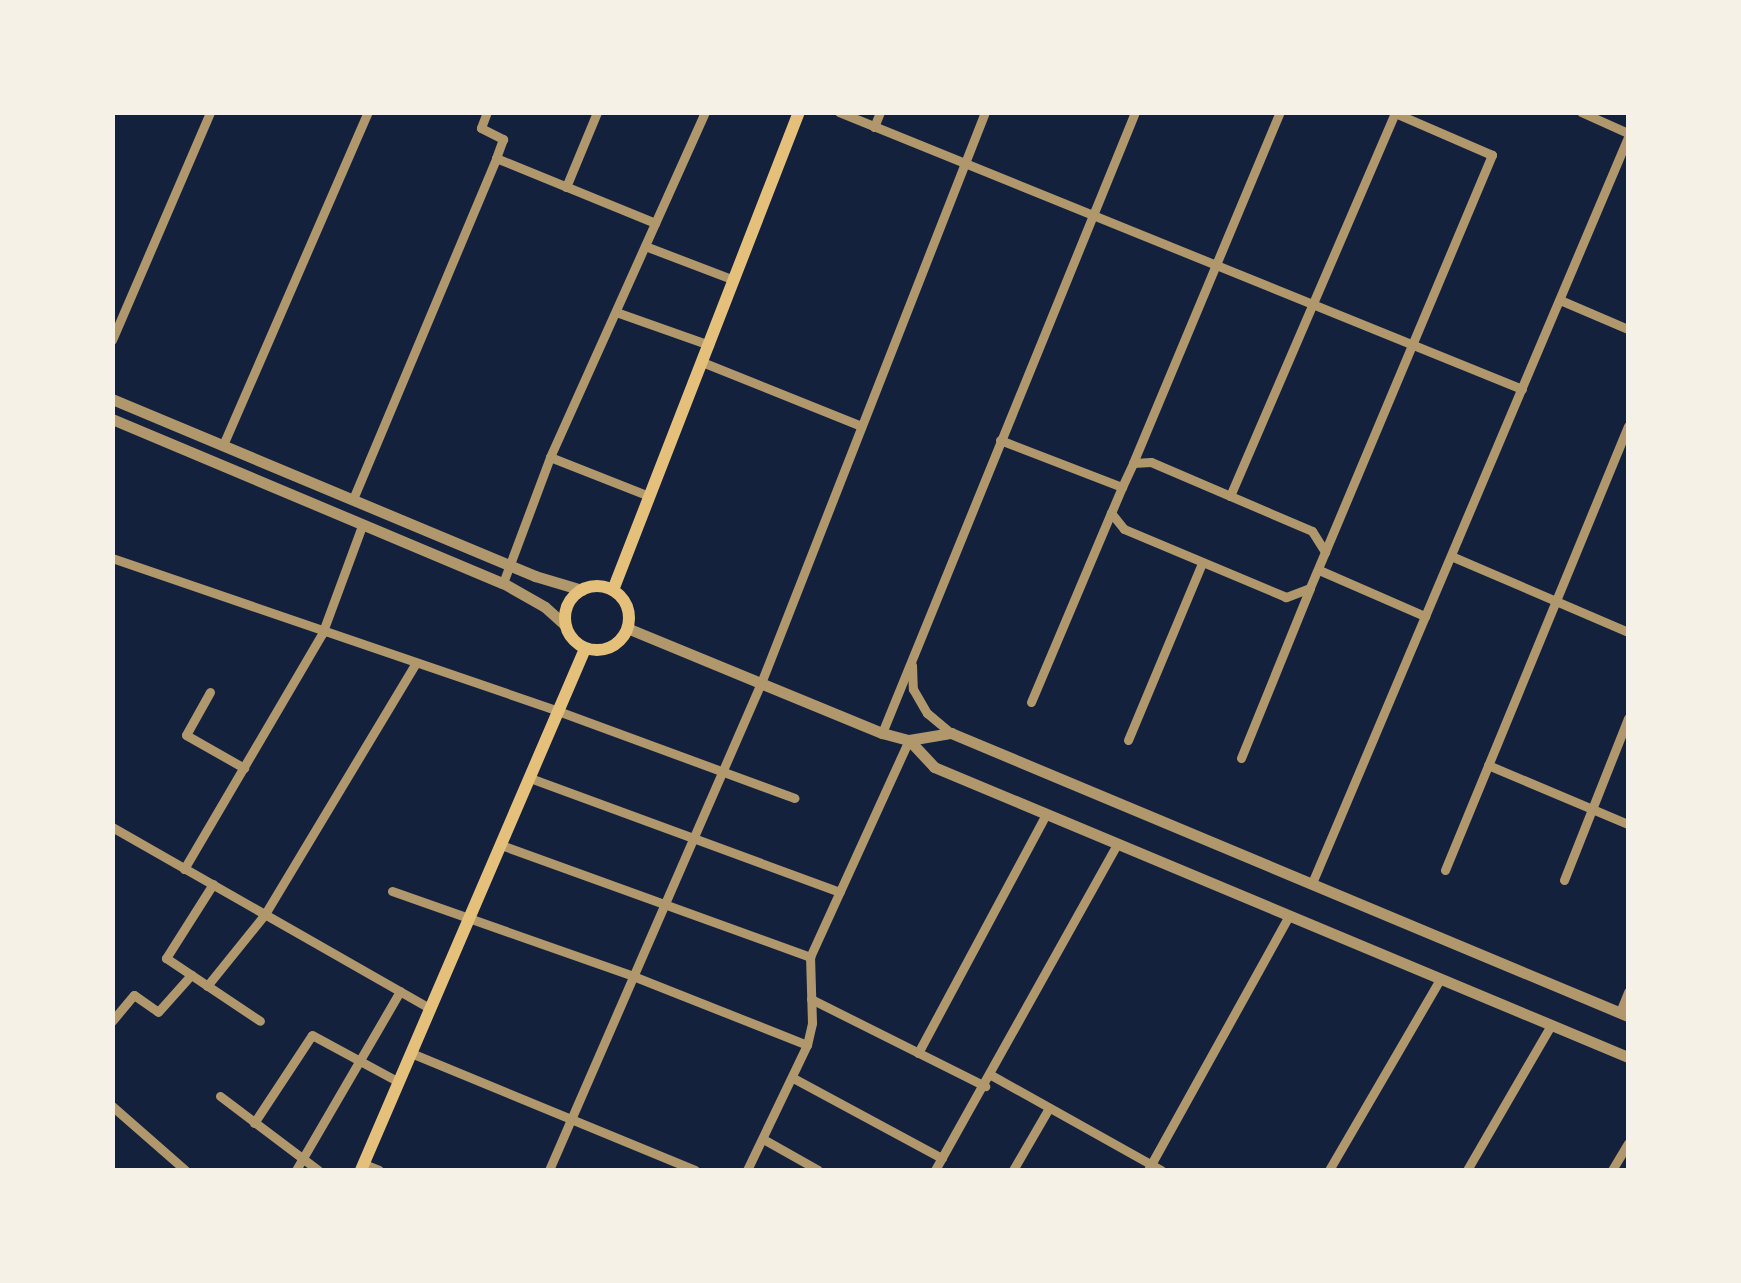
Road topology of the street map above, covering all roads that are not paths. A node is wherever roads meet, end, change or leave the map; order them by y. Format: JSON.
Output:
{"nodes":[{"id":1,"x":210,"y":112,"type":"edge"},
{"id":2,"x":368,"y":112,"type":"edge"},
{"id":3,"x":487,"y":112,"type":"edge"},
{"id":4,"x":597,"y":112,"type":"edge"},
{"id":5,"x":705,"y":112,"type":"edge"},
{"id":6,"x":799,"y":112,"type":"edge"},
{"id":7,"x":839,"y":112,"type":"edge"},
{"id":8,"x":880,"y":112,"type":"edge"},
{"id":9,"x":985,"y":112,"type":"edge"},
{"id":10,"x":1135,"y":112,"type":"edge"},
{"id":11,"x":1280,"y":112,"type":"edge"},
{"id":12,"x":1581,"y":112,"type":"edge"},
{"id":13,"x":1395,"y":113,"type":"edge"},
{"id":14,"x":874,"y":127,"type":"junction"},
{"id":15,"x":1628,"y":135,"type":"edge"},
{"id":16,"x":496,"y":158,"type":"junction"},
{"id":17,"x":965,"y":163,"type":"junction"},
{"id":18,"x":566,"y":187,"type":"junction"},
{"id":19,"x":1093,"y":215,"type":"junction"},
{"id":20,"x":655,"y":223,"type":"junction"},
{"id":21,"x":645,"y":246,"type":"junction"},
{"id":22,"x":1214,"y":265,"type":"junction"},
{"id":23,"x":734,"y":280,"type":"junction"},
{"id":24,"x":1560,"y":300,"type":"junction"},
{"id":25,"x":1314,"y":304,"type":"junction"},
{"id":26,"x":616,"y":312,"type":"junction"},
{"id":27,"x":1628,"y":329,"type":"edge"},
{"id":28,"x":112,"y":340,"type":"edge"},
{"id":29,"x":1412,"y":344,"type":"junction"},
{"id":30,"x":708,"y":345,"type":"junction"},
{"id":31,"x":702,"y":362,"type":"junction"},
{"id":32,"x":1522,"y":388,"type":"junction"},
{"id":33,"x":112,"y":398,"type":"edge"},
{"id":34,"x":112,"y":419,"type":"edge"},
{"id":35,"x":861,"y":426,"type":"junction"},
{"id":36,"x":1628,"y":426,"type":"edge"},
{"id":37,"x":1000,"y":440,"type":"junction"},
{"id":38,"x":223,"y":444,"type":"junction"},
{"id":39,"x":550,"y":456,"type":"junction"},
{"id":40,"x":1133,"y":462,"type":"junction"},
{"id":41,"x":1122,"y":487,"type":"junction"},
{"id":42,"x":649,"y":496,"type":"junction"},
{"id":43,"x":1230,"y":496,"type":"junction"},
{"id":44,"x":353,"y":499,"type":"junction"},
{"id":45,"x":1112,"y":513,"type":"junction"},
{"id":46,"x":362,"y":526,"type":"junction"},
{"id":47,"x":1324,"y":552,"type":"junction"},
{"id":48,"x":1451,"y":556,"type":"junction"},
{"id":49,"x":112,"y":558,"type":"edge"},
{"id":50,"x":1202,"y":563,"type":"junction"},
{"id":51,"x":511,"y":564,"type":"junction"},
{"id":52,"x":1319,"y":570,"type":"junction"},
{"id":53,"x":503,"y":583,"type":"junction"},
{"id":54,"x":1310,"y":588,"type":"junction"},
{"id":55,"x":582,"y":590,"type":"junction"},
{"id":56,"x":613,"y":590,"type":"junction"},
{"id":57,"x":1555,"y":600,"type":"junction"},
{"id":58,"x":1425,"y":616,"type":"junction"},
{"id":59,"x":566,"y":626,"type":"junction"},
{"id":60,"x":628,"y":628,"type":"junction"},
{"id":61,"x":1628,"y":632,"type":"edge"},
{"id":62,"x":322,"y":634,"type":"junction"},
{"id":63,"x":586,"y":648,"type":"junction"},
{"id":64,"x":912,"y":662,"type":"junction"},
{"id":65,"x":416,"y":664,"type":"junction"},
{"id":66,"x":761,"y":683,"type":"junction"},
{"id":67,"x":210,"y":692,"type":"dead end"},
{"id":68,"x":1031,"y":702,"type":"dead end"},
{"id":69,"x":558,"y":712,"type":"junction"},
{"id":70,"x":1628,"y":718,"type":"edge"},
{"id":71,"x":882,"y":732,"type":"junction"},
{"id":72,"x":950,"y":732,"type":"junction"},
{"id":73,"x":909,"y":740,"type":"junction"},
{"id":74,"x":1128,"y":740,"type":"dead end"},
{"id":75,"x":1241,"y":758,"type":"dead end"},
{"id":76,"x":1488,"y":765,"type":"junction"},
{"id":77,"x":244,"y":768,"type":"junction"},
{"id":78,"x":723,"y":770,"type":"junction"},
{"id":79,"x":530,"y":778,"type":"junction"},
{"id":80,"x":794,"y":798,"type":"dead end"},
{"id":81,"x":1592,"y":809,"type":"junction"},
{"id":82,"x":1046,"y":814,"type":"junction"},
{"id":83,"x":1628,"y":824,"type":"edge"},
{"id":84,"x":112,"y":827,"type":"edge"},
{"id":85,"x":692,"y":840,"type":"junction"},
{"id":86,"x":501,"y":844,"type":"junction"},
{"id":87,"x":1117,"y":844,"type":"junction"},
{"id":88,"x":184,"y":869,"type":"junction"},
{"id":89,"x":1445,"y":870,"type":"dead end"},
{"id":90,"x":1564,"y":880,"type":"dead end"},
{"id":91,"x":213,"y":884,"type":"junction"},
{"id":92,"x":1312,"y":884,"type":"junction"},
{"id":93,"x":392,"y":892,"type":"dead end"},
{"id":94,"x":840,"y":892,"type":"junction"},
{"id":95,"x":664,"y":905,"type":"junction"},
{"id":96,"x":265,"y":914,"type":"junction"},
{"id":97,"x":1289,"y":916,"type":"junction"},
{"id":98,"x":468,"y":921,"type":"junction"},
{"id":99,"x":810,"y":957,"type":"junction"},
{"id":100,"x":191,"y":975,"type":"junction"},
{"id":101,"x":633,"y":976,"type":"junction"},
{"id":102,"x":1440,"y":978,"type":"junction"},
{"id":103,"x":207,"y":986,"type":"junction"},
{"id":104,"x":400,"y":992,"type":"junction"},
{"id":105,"x":1628,"y":992,"type":"edge"},
{"id":106,"x":811,"y":1000,"type":"junction"},
{"id":107,"x":430,"y":1008,"type":"junction"},
{"id":108,"x":1624,"y":1014,"type":"edge"},
{"id":109,"x":112,"y":1021,"type":"edge"},
{"id":110,"x":260,"y":1021,"type":"dead end"},
{"id":111,"x":1550,"y":1025,"type":"junction"},
{"id":112,"x":808,"y":1045,"type":"junction"},
{"id":113,"x":412,"y":1053,"type":"junction"},
{"id":114,"x":918,"y":1053,"type":"junction"},
{"id":115,"x":1628,"y":1057,"type":"edge"},
{"id":116,"x":363,"y":1062,"type":"junction"},
{"id":117,"x":991,"y":1075,"type":"junction"},
{"id":118,"x":795,"y":1079,"type":"junction"},
{"id":119,"x":399,"y":1082,"type":"junction"},
{"id":120,"x":984,"y":1086,"type":"junction"},
{"id":121,"x":220,"y":1096,"type":"dead end"},
{"id":122,"x":112,"y":1106,"type":"edge"},
{"id":123,"x":1049,"y":1108,"type":"junction"},
{"id":124,"x":571,"y":1119,"type":"junction"},
{"id":125,"x":254,"y":1123,"type":"junction"},
{"id":126,"x":763,"y":1140,"type":"junction"},
{"id":127,"x":1628,"y":1143,"type":"edge"},
{"id":128,"x":942,"y":1158,"type":"junction"},
{"id":129,"x":304,"y":1159,"type":"junction"},
{"id":130,"x":362,"y":1167,"type":"edge"},
{"id":131,"x":1149,"y":1168,"type":"edge"},
{"id":132,"x":185,"y":1170,"type":"edge"},
{"id":133,"x":296,"y":1170,"type":"edge"},
{"id":134,"x":318,"y":1170,"type":"edge"},
{"id":135,"x":379,"y":1170,"type":"edge"},
{"id":136,"x":549,"y":1170,"type":"edge"},
{"id":137,"x":695,"y":1170,"type":"edge"},
{"id":138,"x":747,"y":1170,"type":"edge"},
{"id":139,"x":818,"y":1170,"type":"edge"},
{"id":140,"x":935,"y":1170,"type":"edge"},
{"id":141,"x":1013,"y":1170,"type":"edge"},
{"id":142,"x":1161,"y":1170,"type":"edge"},
{"id":143,"x":1328,"y":1170,"type":"edge"},
{"id":144,"x":1467,"y":1170,"type":"edge"},
{"id":145,"x":1612,"y":1170,"type":"edge"}],
"edges":[{"from":1,"to":28,"type":"street"},
{"from":2,"to":38,"type":"street"},
{"from":3,"to":16,"type":"street"},
{"from":4,"to":18,"type":"street"},
{"from":5,"to":20,"type":"street"},
{"from":6,"to":23,"type":"main road"},
{"from":7,"to":14,"type":"street"},
{"from":8,"to":14,"type":"street"},
{"from":9,"to":17,"type":"street"},
{"from":10,"to":19,"type":"street"},
{"from":11,"to":22,"type":"street"},
{"from":12,"to":15,"type":"street"},
{"from":13,"to":25,"type":"street"},
{"from":13,"to":29,"type":"street"},
{"from":14,"to":17,"type":"street"},
{"from":15,"to":24,"type":"street"},
{"from":16,"to":18,"type":"street"},
{"from":16,"to":44,"type":"street"},
{"from":17,"to":19,"type":"street"},
{"from":17,"to":35,"type":"street"},
{"from":18,"to":20,"type":"street"},
{"from":19,"to":22,"type":"street"},
{"from":19,"to":37,"type":"street"},
{"from":20,"to":21,"type":"street"},
{"from":21,"to":23,"type":"street"},
{"from":21,"to":26,"type":"street"},
{"from":22,"to":25,"type":"street"},
{"from":22,"to":40,"type":"street"},
{"from":23,"to":30,"type":"main road"},
{"from":24,"to":27,"type":"street"},
{"from":24,"to":32,"type":"street"},
{"from":25,"to":29,"type":"street"},
{"from":25,"to":43,"type":"street"},
{"from":26,"to":30,"type":"street"},
{"from":26,"to":39,"type":"street"},
{"from":29,"to":32,"type":"street"},
{"from":29,"to":47,"type":"street"},
{"from":30,"to":31,"type":"main road"},
{"from":31,"to":35,"type":"street"},
{"from":31,"to":42,"type":"main road"},
{"from":32,"to":48,"type":"street"},
{"from":33,"to":38,"type":"street"},
{"from":34,"to":46,"type":"street"},
{"from":35,"to":66,"type":"street"},
{"from":36,"to":57,"type":"street"},
{"from":37,"to":41,"type":"street"},
{"from":37,"to":64,"type":"street"},
{"from":38,"to":44,"type":"street"},
{"from":39,"to":42,"type":"street"},
{"from":39,"to":51,"type":"street"},
{"from":40,"to":41,"type":"street"},
{"from":40,"to":43,"type":"street"},
{"from":41,"to":45,"type":"street"},
{"from":42,"to":56,"type":"main road"},
{"from":43,"to":47,"type":"street"},
{"from":44,"to":51,"type":"street"},
{"from":45,"to":50,"type":"street"},
{"from":45,"to":68,"type":"street"},
{"from":46,"to":53,"type":"street"},
{"from":46,"to":62,"type":"street"},
{"from":47,"to":52,"type":"street"},
{"from":48,"to":57,"type":"street"},
{"from":48,"to":58,"type":"street"},
{"from":49,"to":62,"type":"street"},
{"from":50,"to":54,"type":"street"},
{"from":50,"to":74,"type":"street"},
{"from":51,"to":53,"type":"street"},
{"from":51,"to":55,"type":"street"},
{"from":52,"to":54,"type":"street"},
{"from":52,"to":58,"type":"street"},
{"from":53,"to":59,"type":"street"},
{"from":54,"to":75,"type":"street"},
{"from":55,"to":56,"type":"main road"},
{"from":55,"to":59,"type":"main road"},
{"from":56,"to":60,"type":"main road"},
{"from":57,"to":61,"type":"street"},
{"from":57,"to":76,"type":"street"},
{"from":58,"to":92,"type":"street"},
{"from":59,"to":63,"type":"main road"},
{"from":60,"to":63,"type":"main road"},
{"from":60,"to":66,"type":"street"},
{"from":62,"to":65,"type":"street"},
{"from":62,"to":77,"type":"street"},
{"from":63,"to":69,"type":"main road"},
{"from":64,"to":71,"type":"street"},
{"from":64,"to":72,"type":"street"},
{"from":65,"to":69,"type":"street"},
{"from":65,"to":96,"type":"street"},
{"from":66,"to":71,"type":"street"},
{"from":66,"to":78,"type":"street"},
{"from":67,"to":77,"type":"street"},
{"from":69,"to":78,"type":"street"},
{"from":69,"to":79,"type":"main road"},
{"from":70,"to":81,"type":"street"},
{"from":71,"to":73,"type":"street"},
{"from":72,"to":73,"type":"street"},
{"from":72,"to":92,"type":"street"},
{"from":73,"to":82,"type":"street"},
{"from":73,"to":94,"type":"street"},
{"from":76,"to":81,"type":"street"},
{"from":76,"to":89,"type":"street"},
{"from":77,"to":88,"type":"street"},
{"from":78,"to":80,"type":"street"},
{"from":78,"to":85,"type":"street"},
{"from":79,"to":85,"type":"street"},
{"from":79,"to":86,"type":"main road"},
{"from":81,"to":83,"type":"street"},
{"from":81,"to":90,"type":"street"},
{"from":82,"to":87,"type":"street"},
{"from":82,"to":114,"type":"street"},
{"from":84,"to":88,"type":"street"},
{"from":85,"to":94,"type":"street"},
{"from":85,"to":95,"type":"street"},
{"from":86,"to":95,"type":"street"},
{"from":86,"to":98,"type":"main road"},
{"from":87,"to":97,"type":"street"},
{"from":87,"to":117,"type":"street"},
{"from":88,"to":91,"type":"street"},
{"from":91,"to":96,"type":"street"},
{"from":91,"to":100,"type":"street"},
{"from":92,"to":108,"type":"street"},
{"from":93,"to":98,"type":"street"},
{"from":94,"to":99,"type":"street"},
{"from":95,"to":99,"type":"street"},
{"from":95,"to":101,"type":"street"},
{"from":96,"to":103,"type":"street"},
{"from":96,"to":104,"type":"street"},
{"from":97,"to":102,"type":"street"},
{"from":97,"to":131,"type":"street"},
{"from":98,"to":101,"type":"street"},
{"from":98,"to":107,"type":"main road"},
{"from":99,"to":106,"type":"street"},
{"from":100,"to":103,"type":"street"},
{"from":100,"to":109,"type":"street"},
{"from":101,"to":112,"type":"street"},
{"from":101,"to":124,"type":"street"},
{"from":102,"to":111,"type":"street"},
{"from":102,"to":143,"type":"street"},
{"from":103,"to":110,"type":"street"},
{"from":104,"to":107,"type":"street"},
{"from":104,"to":116,"type":"street"},
{"from":105,"to":108,"type":"street"},
{"from":106,"to":112,"type":"street"},
{"from":106,"to":114,"type":"street"},
{"from":107,"to":113,"type":"main road"},
{"from":111,"to":115,"type":"street"},
{"from":111,"to":144,"type":"street"},
{"from":112,"to":118,"type":"street"},
{"from":113,"to":119,"type":"main road"},
{"from":113,"to":124,"type":"street"},
{"from":114,"to":120,"type":"street"},
{"from":116,"to":119,"type":"street"},
{"from":116,"to":125,"type":"street"},
{"from":116,"to":129,"type":"street"},
{"from":117,"to":120,"type":"street"},
{"from":117,"to":123,"type":"street"},
{"from":118,"to":126,"type":"street"},
{"from":118,"to":128,"type":"street"},
{"from":119,"to":130,"type":"main road"},
{"from":120,"to":128,"type":"street"},
{"from":121,"to":125,"type":"street"},
{"from":122,"to":132,"type":"street"},
{"from":123,"to":131,"type":"street"},
{"from":123,"to":141,"type":"street"},
{"from":124,"to":136,"type":"street"},
{"from":124,"to":137,"type":"street"},
{"from":125,"to":129,"type":"street"},
{"from":126,"to":138,"type":"street"},
{"from":126,"to":139,"type":"street"},
{"from":127,"to":145,"type":"street"},
{"from":128,"to":140,"type":"street"},
{"from":129,"to":133,"type":"street"},
{"from":129,"to":134,"type":"street"},
{"from":130,"to":135,"type":"street"},
{"from":131,"to":142,"type":"street"}]}
